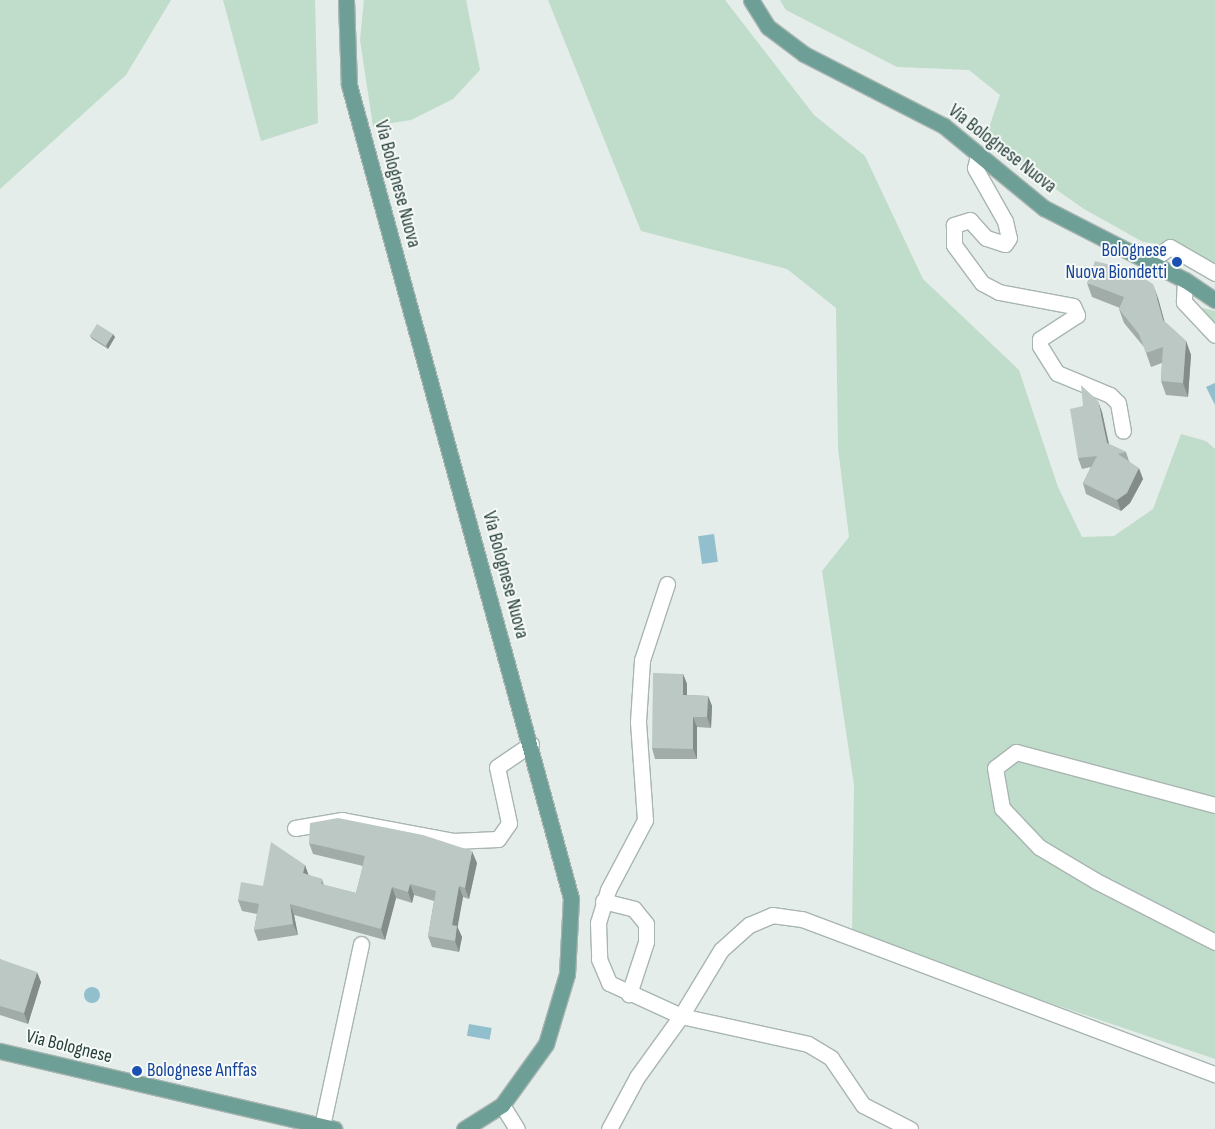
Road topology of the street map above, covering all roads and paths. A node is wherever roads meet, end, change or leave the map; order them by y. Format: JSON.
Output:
{"nodes":[{"id":1,"x":346,"y":0,"type":"edge"},
{"id":2,"x":751,"y":0,"type":"edge"},
{"id":3,"x":978,"y":156,"type":"junction"},
{"id":4,"x":1150,"y":261,"type":"junction"},
{"id":5,"x":1215,"y":273,"type":"edge"},
{"id":6,"x":1185,"y":280,"type":"junction"},
{"id":7,"x":1212,"y":298,"type":"edge"},
{"id":8,"x":1215,"y":335,"type":"edge"},
{"id":9,"x":1123,"y":431,"type":"dead end"},
{"id":10,"x":667,"y":584,"type":"dead end"},
{"id":11,"x":531,"y":744,"type":"junction"},
{"id":12,"x":1215,"y":805,"type":"edge"},
{"id":13,"x":295,"y":828,"type":"dead end"},
{"id":14,"x":603,"y":901,"type":"junction"},
{"id":15,"x":1215,"y":942,"type":"edge"},
{"id":16,"x":361,"y":944,"type":"dead end"},
{"id":17,"x":629,"y":994,"type":"junction"},
{"id":18,"x":681,"y":1016,"type":"junction"},
{"id":19,"x":0,"y":1051,"type":"edge"},
{"id":20,"x":1215,"y":1074,"type":"edge"},
{"id":21,"x":502,"y":1106,"type":"junction"},
{"id":22,"x":328,"y":1128,"type":"edge"},
{"id":23,"x":464,"y":1129,"type":"edge"},
{"id":24,"x":517,"y":1129,"type":"edge"},
{"id":25,"x":609,"y":1129,"type":"edge"},
{"id":26,"x":910,"y":1129,"type":"edge"}],
"edges":[{"from":1,"to":11,"type":"main road","name":"Via Bolognese Nuova"},
{"from":2,"to":3,"type":"main road","name":"Via Bolognese Nuova"},
{"from":3,"to":4,"type":"main road","name":"Via Bolognese Nuova"},
{"from":3,"to":9,"type":"street"},
{"from":4,"to":5,"type":"street"},
{"from":4,"to":6,"type":"main road","name":"Via Bolognese Nuova"},
{"from":5,"to":7,"type":"street"},
{"from":6,"to":7,"type":"main road","name":"Via Bolognese Nuova"},
{"from":6,"to":8,"type":"street"},
{"from":10,"to":14,"type":"street"},
{"from":11,"to":13,"type":"street"},
{"from":11,"to":21,"type":"main road","name":"Via Bolognese Nuova"},
{"from":12,"to":15,"type":"street"},
{"from":14,"to":17,"type":"street"},
{"from":14,"to":17,"type":"street"},
{"from":16,"to":22,"type":"street"},
{"from":17,"to":18,"type":"street"},
{"from":18,"to":20,"type":"street"},
{"from":18,"to":25,"type":"street"},
{"from":18,"to":26,"type":"street"},
{"from":19,"to":22,"type":"main road","name":"Via Bolognese"},
{"from":21,"to":23,"type":"main road","name":"Via Bolognese Nuova"},
{"from":21,"to":24,"type":"street"}]}
